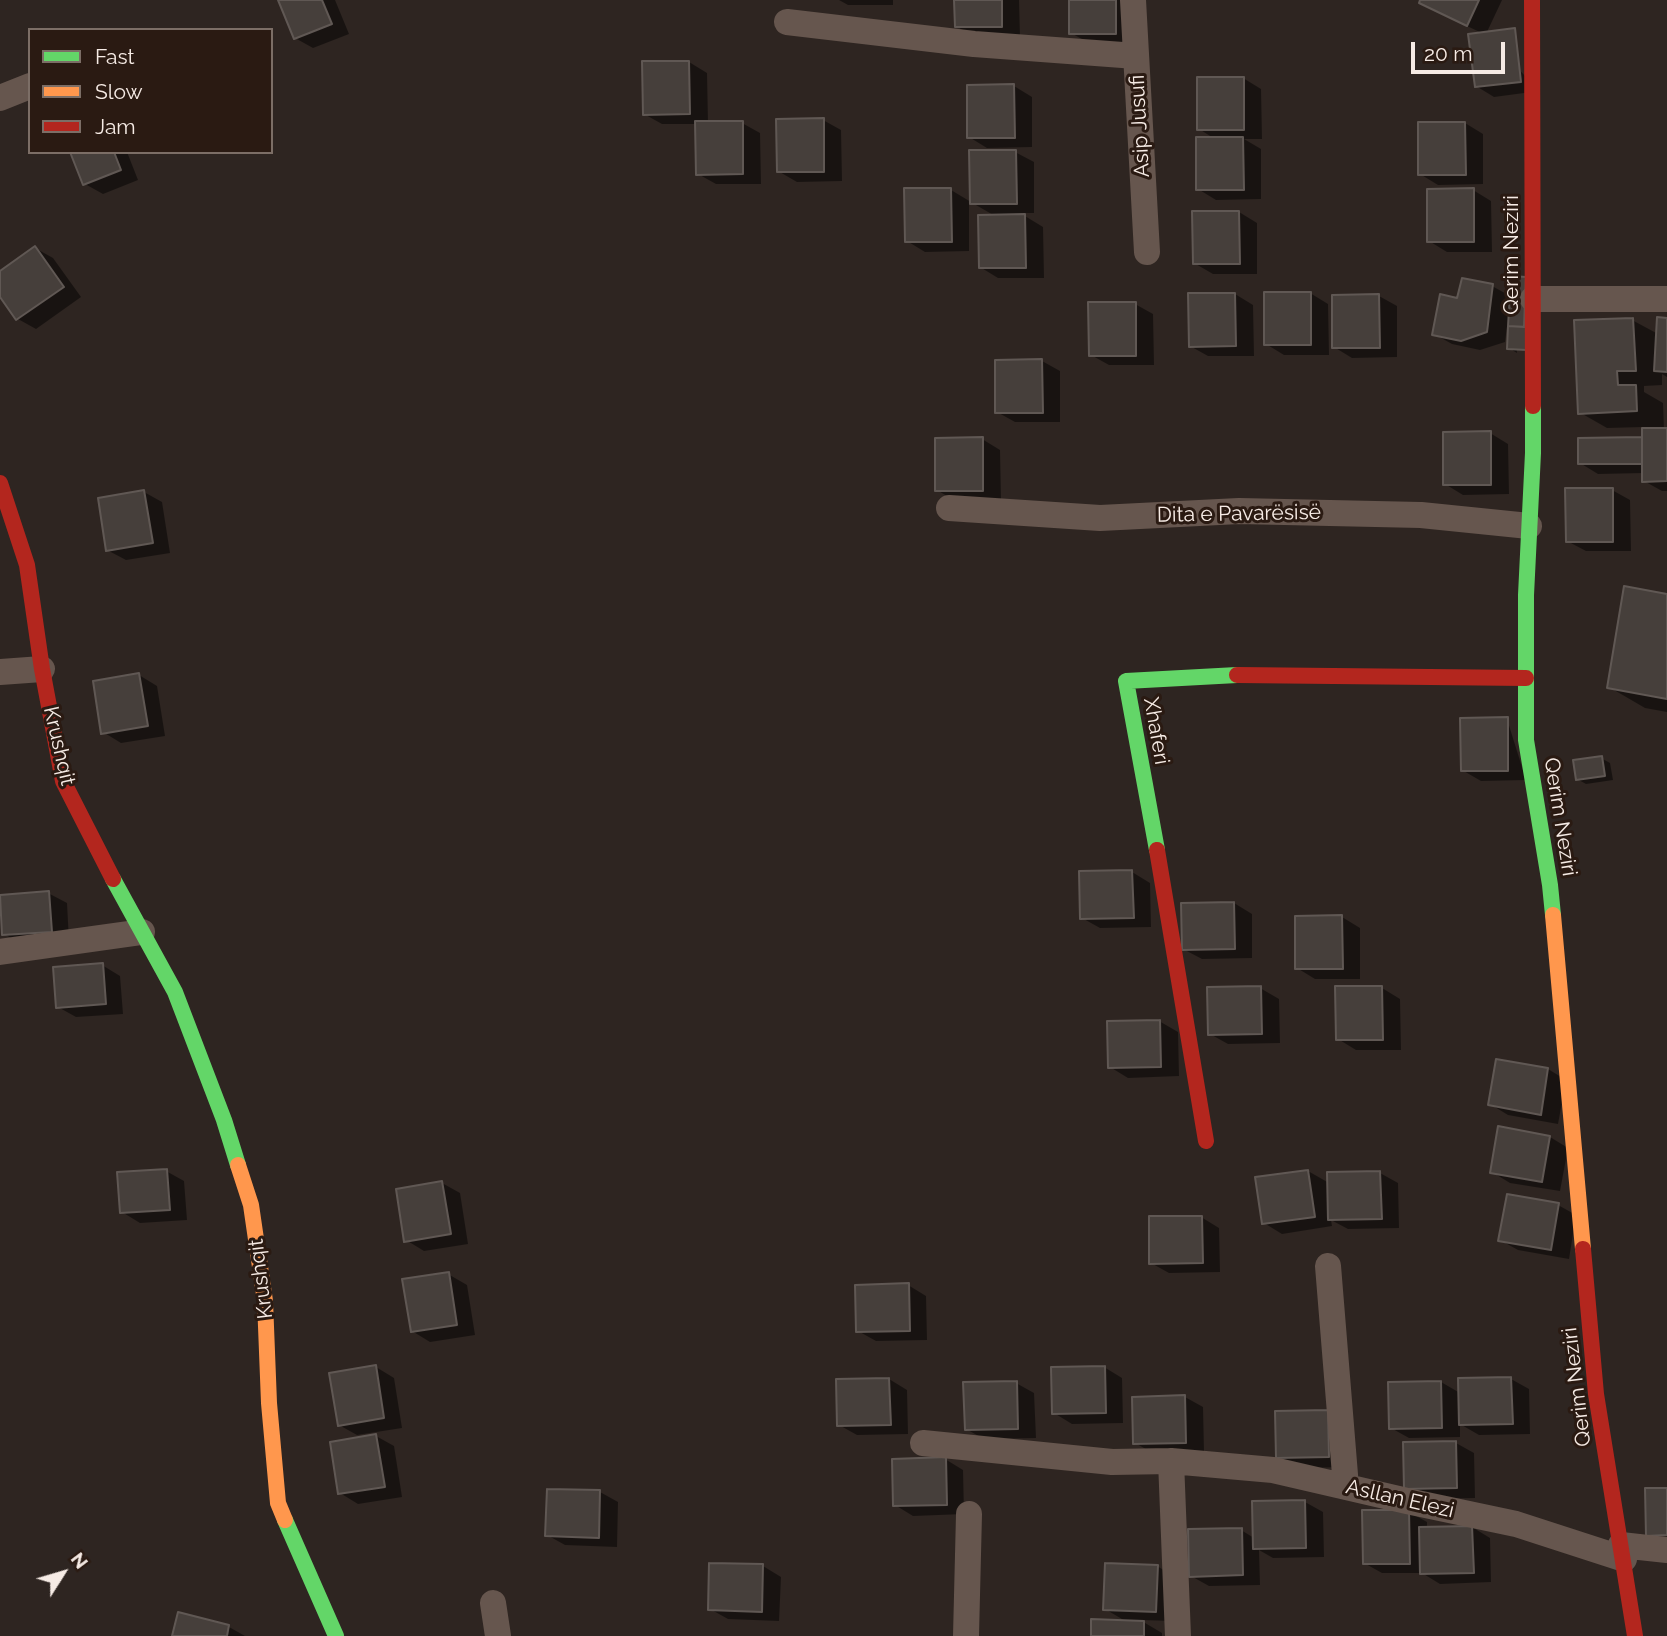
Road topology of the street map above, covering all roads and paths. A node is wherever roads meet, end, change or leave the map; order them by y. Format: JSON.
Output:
{"nodes":[{"id":1,"x":1133,"y":0,"type":"edge"},
{"id":2,"x":1532,"y":0,"type":"edge"},
{"id":3,"x":787,"y":22,"type":"dead end"},
{"id":4,"x":1136,"y":57,"type":"junction"},
{"id":5,"x":28,"y":87,"type":"edge"},
{"id":6,"x":0,"y":98,"type":"edge"},
{"id":7,"x":1147,"y":252,"type":"dead end"},
{"id":8,"x":1533,"y":299,"type":"junction"},
{"id":9,"x":1667,"y":299,"type":"edge"},
{"id":10,"x":0,"y":483,"type":"edge"},
{"id":11,"x":949,"y":508,"type":"dead end"},
{"id":12,"x":1529,"y":526,"type":"junction"},
{"id":13,"x":42,"y":669,"type":"junction"},
{"id":14,"x":0,"y":672,"type":"edge"},
{"id":15,"x":1526,"y":678,"type":"junction"},
{"id":16,"x":142,"y":932,"type":"junction"},
{"id":17,"x":0,"y":952,"type":"edge"},
{"id":18,"x":1206,"y":1141,"type":"dead end"},
{"id":19,"x":1328,"y":1266,"type":"dead end"},
{"id":20,"x":923,"y":1443,"type":"dead end"},
{"id":21,"x":1171,"y":1461,"type":"junction"},
{"id":22,"x":1346,"y":1487,"type":"junction"},
{"id":23,"x":969,"y":1514,"type":"dead end"},
{"id":24,"x":1667,"y":1550,"type":"edge"},
{"id":25,"x":1622,"y":1552,"type":"junction"},
{"id":26,"x":494,"y":1603,"type":"dead end"},
{"id":27,"x":336,"y":1636,"type":"edge"},
{"id":28,"x":498,"y":1636,"type":"edge"},
{"id":29,"x":966,"y":1636,"type":"edge"},
{"id":30,"x":1178,"y":1636,"type":"edge"},
{"id":31,"x":1635,"y":1636,"type":"edge"}],
"edges":[{"from":1,"to":4,"type":"street","name":"Asip Jusufi"},
{"from":2,"to":8,"type":"street","name":"Qerim Neziri"},
{"from":3,"to":4,"type":"street"},
{"from":4,"to":7,"type":"street","name":"Asip Jusufi"},
{"from":5,"to":6,"type":"street"},
{"from":8,"to":9,"type":"street"},
{"from":8,"to":12,"type":"street","name":"Qerim Neziri"},
{"from":10,"to":13,"type":"street","name":"Krushqit"},
{"from":11,"to":12,"type":"street","name":"Dita e Pavarësisë"},
{"from":12,"to":15,"type":"street","name":"Qerim Neziri"},
{"from":13,"to":14,"type":"street"},
{"from":13,"to":16,"type":"street","name":"Krushqit"},
{"from":15,"to":18,"type":"street","name":"Xhaferi"},
{"from":15,"to":25,"type":"street","name":"Qerim Neziri"},
{"from":16,"to":17,"type":"street"},
{"from":16,"to":27,"type":"street","name":"Krushqit"},
{"from":19,"to":22,"type":"street"},
{"from":20,"to":21,"type":"street","name":"Asllan Elezi"},
{"from":21,"to":22,"type":"street","name":"Asllan Elezi"},
{"from":21,"to":30,"type":"street"},
{"from":22,"to":25,"type":"street","name":"Asllan Elezi"},
{"from":23,"to":29,"type":"street"},
{"from":24,"to":25,"type":"street","name":"Asllan Elezi"},
{"from":25,"to":31,"type":"street","name":"Qerim Neziri"},
{"from":26,"to":28,"type":"street"}]}
